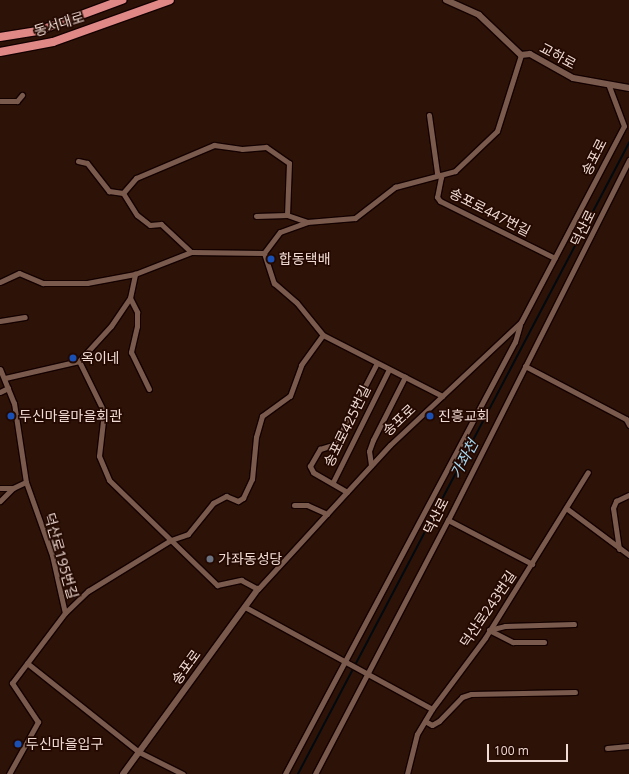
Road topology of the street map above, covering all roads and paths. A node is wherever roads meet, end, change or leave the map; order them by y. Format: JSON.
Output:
{"nodes":[{"id":1,"x":122,"y":0,"type":"edge"},
{"id":2,"x":170,"y":0,"type":"edge"},
{"id":3,"x":446,"y":0,"type":"edge"},
{"id":4,"x":0,"y":37,"type":"edge"},
{"id":5,"x":0,"y":52,"type":"edge"},
{"id":6,"x":521,"y":55,"type":"junction"},
{"id":7,"x":609,"y":86,"type":"junction"},
{"id":8,"x":629,"y":88,"type":"edge"},
{"id":9,"x":22,"y":95,"type":"dead end"},
{"id":10,"x":0,"y":101,"type":"edge"},
{"id":11,"x":430,"y":115,"type":"dead end"},
{"id":12,"x":629,"y":160,"type":"edge"},
{"id":13,"x":78,"y":162,"type":"dead end"},
{"id":14,"x":438,"y":174,"type":"junction"},
{"id":15,"x":122,"y":194,"type":"junction"},
{"id":16,"x":256,"y":216,"type":"dead end"},
{"id":17,"x":287,"y":216,"type":"junction"},
{"id":18,"x":307,"y":222,"type":"junction"},
{"id":19,"x":191,"y":252,"type":"junction"},
{"id":20,"x":264,"y":253,"type":"junction"},
{"id":21,"x":555,"y":258,"type":"junction"},
{"id":22,"x":135,"y":274,"type":"junction"},
{"id":23,"x":0,"y":282,"type":"edge"},
{"id":24,"x":130,"y":298,"type":"junction"},
{"id":25,"x":25,"y":317,"type":"dead end"},
{"id":26,"x":0,"y":321,"type":"edge"},
{"id":27,"x":521,"y":322,"type":"junction"},
{"id":28,"x":323,"y":335,"type":"junction"},
{"id":29,"x":79,"y":361,"type":"junction"},
{"id":30,"x":377,"y":363,"type":"junction"},
{"id":31,"x":525,"y":366,"type":"junction"},
{"id":32,"x":389,"y":369,"type":"junction"},
{"id":33,"x":0,"y":370,"type":"edge"},
{"id":34,"x":405,"y":377,"type":"junction"},
{"id":35,"x":5,"y":378,"type":"junction"},
{"id":36,"x":8,"y":388,"type":"junction"},
{"id":37,"x":149,"y":388,"type":"dead end"},
{"id":38,"x":0,"y":392,"type":"edge"},
{"id":39,"x":442,"y":396,"type":"junction"},
{"id":40,"x":629,"y":425,"type":"edge"},
{"id":41,"x":371,"y":465,"type":"junction"},
{"id":42,"x":588,"y":472,"type":"dead end"},
{"id":43,"x":26,"y":482,"type":"junction"},
{"id":44,"x":333,"y":482,"type":"junction"},
{"id":45,"x":0,"y":488,"type":"edge"},
{"id":46,"x":13,"y":488,"type":"junction"},
{"id":47,"x":347,"y":492,"type":"junction"},
{"id":48,"x":629,"y":495,"type":"edge"},
{"id":49,"x":0,"y":501,"type":"edge"},
{"id":50,"x":294,"y":505,"type":"dead end"},
{"id":51,"x":566,"y":508,"type":"junction"},
{"id":52,"x":327,"y":514,"type":"junction"},
{"id":53,"x":448,"y":520,"type":"junction"},
{"id":54,"x":171,"y":540,"type":"junction"},
{"id":55,"x":619,"y":549,"type":"junction"},
{"id":56,"x":629,"y":556,"type":"edge"},
{"id":57,"x":532,"y":564,"type":"junction"},
{"id":58,"x":258,"y":589,"type":"junction"},
{"id":59,"x":245,"y":607,"type":"junction"},
{"id":60,"x":65,"y":613,"type":"junction"},
{"id":61,"x":574,"y":624,"type":"dead end"},
{"id":62,"x":489,"y":630,"type":"junction"},
{"id":63,"x":544,"y":642,"type":"dead end"},
{"id":64,"x":344,"y":662,"type":"junction"},
{"id":65,"x":27,"y":663,"type":"junction"},
{"id":66,"x":365,"y":675,"type":"junction"},
{"id":67,"x":575,"y":692,"type":"dead end"},
{"id":68,"x":432,"y":709,"type":"junction"},
{"id":69,"x":425,"y":721,"type":"junction"},
{"id":70,"x":629,"y":746,"type":"edge"},
{"id":71,"x":607,"y":748,"type":"dead end"},
{"id":72,"x":139,"y":752,"type":"junction"},
{"id":73,"x":9,"y":774,"type":"edge"},
{"id":74,"x":123,"y":774,"type":"edge"},
{"id":75,"x":183,"y":774,"type":"edge"},
{"id":76,"x":284,"y":774,"type":"edge"},
{"id":77,"x":315,"y":774,"type":"edge"},
{"id":78,"x":407,"y":774,"type":"edge"}],
"edges":[{"from":1,"to":4,"type":"highway","name":"동서대로"},
{"from":2,"to":5,"type":"highway","name":"동서대로"},
{"from":3,"to":6,"type":"street","name":"교하로"},
{"from":6,"to":7,"type":"street","name":"교하로"},
{"from":6,"to":14,"type":"street","name":"송포로447번길"},
{"from":7,"to":8,"type":"street","name":"교하로"},
{"from":7,"to":21,"type":"street","name":"송포로"},
{"from":9,"to":10,"type":"street"},
{"from":11,"to":14,"type":"street","name":"송포로447번길"},
{"from":12,"to":31,"type":"street","name":"덕산로"},
{"from":13,"to":15,"type":"street"},
{"from":14,"to":18,"type":"street","name":"송포로447번길"},
{"from":14,"to":21,"type":"street","name":"송포로447번길"},
{"from":15,"to":17,"type":"street"},
{"from":15,"to":19,"type":"street"},
{"from":16,"to":17,"type":"street","name":"송포로447번길"},
{"from":17,"to":18,"type":"street","name":"송포로447번길"},
{"from":18,"to":20,"type":"street","name":"송포로447번길"},
{"from":19,"to":20,"type":"street"},
{"from":19,"to":22,"type":"street"},
{"from":20,"to":28,"type":"street"},
{"from":21,"to":27,"type":"street","name":"송포로"},
{"from":22,"to":23,"type":"street"},
{"from":22,"to":24,"type":"street"},
{"from":24,"to":29,"type":"street"},
{"from":24,"to":37,"type":"street"},
{"from":25,"to":26,"type":"street"},
{"from":27,"to":39,"type":"street","name":"송포로"},
{"from":27,"to":64,"type":"street","name":"덕산로"},
{"from":28,"to":30,"type":"street"},
{"from":28,"to":54,"type":"street"},
{"from":29,"to":35,"type":"street"},
{"from":29,"to":54,"type":"street"},
{"from":30,"to":32,"type":"street"},
{"from":30,"to":44,"type":"street","name":"송포로425번길"},
{"from":31,"to":40,"type":"street"},
{"from":31,"to":53,"type":"street","name":"덕산로"},
{"from":32,"to":34,"type":"street"},
{"from":32,"to":44,"type":"street","name":"송포로425번길"},
{"from":33,"to":35,"type":"street","name":"덕산로195번길"},
{"from":34,"to":39,"type":"street"},
{"from":34,"to":41,"type":"street"},
{"from":35,"to":36,"type":"street","name":"덕산로195번길"},
{"from":36,"to":38,"type":"street"},
{"from":36,"to":43,"type":"street","name":"덕산로195번길"},
{"from":39,"to":41,"type":"street","name":"송포로"},
{"from":41,"to":47,"type":"street","name":"송포로"},
{"from":42,"to":51,"type":"street","name":"덕산로243번길"},
{"from":43,"to":46,"type":"street"},
{"from":43,"to":60,"type":"street","name":"덕산로195번길"},
{"from":44,"to":47,"type":"street"},
{"from":45,"to":46,"type":"street"},
{"from":46,"to":49,"type":"street"},
{"from":47,"to":52,"type":"street","name":"송포로"},
{"from":48,"to":55,"type":"street"},
{"from":50,"to":52,"type":"street"},
{"from":51,"to":55,"type":"street"},
{"from":51,"to":57,"type":"street","name":"덕산로243번길"},
{"from":52,"to":58,"type":"street","name":"송포로"},
{"from":53,"to":57,"type":"street"},
{"from":53,"to":66,"type":"street","name":"덕산로"},
{"from":54,"to":58,"type":"street"},
{"from":54,"to":60,"type":"street"},
{"from":55,"to":56,"type":"street"},
{"from":57,"to":62,"type":"street","name":"덕산로243번길"},
{"from":58,"to":59,"type":"street","name":"송포로"},
{"from":59,"to":64,"type":"street"},
{"from":59,"to":72,"type":"street","name":"송포로"},
{"from":60,"to":65,"type":"street","name":"덕산로195번길"},
{"from":61,"to":62,"type":"street"},
{"from":62,"to":63,"type":"street"},
{"from":62,"to":68,"type":"street","name":"덕산로243번길"},
{"from":64,"to":66,"type":"street"},
{"from":64,"to":76,"type":"street","name":"덕산로"},
{"from":65,"to":72,"type":"street"},
{"from":65,"to":73,"type":"street","name":"덕산로195번길"},
{"from":66,"to":68,"type":"street"},
{"from":66,"to":77,"type":"street","name":"덕산로"},
{"from":67,"to":69,"type":"street"},
{"from":68,"to":69,"type":"street","name":"덕산로243번길"},
{"from":69,"to":78,"type":"street","name":"덕산로243번길"},
{"from":70,"to":71,"type":"street"},
{"from":72,"to":74,"type":"street","name":"송포로"},
{"from":72,"to":75,"type":"street"}]}
